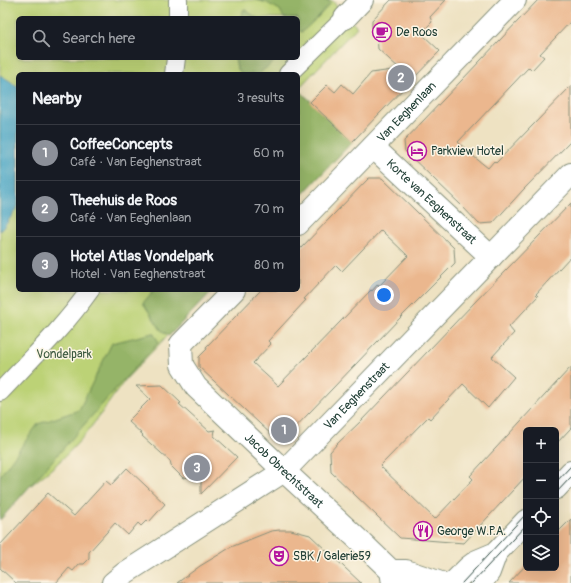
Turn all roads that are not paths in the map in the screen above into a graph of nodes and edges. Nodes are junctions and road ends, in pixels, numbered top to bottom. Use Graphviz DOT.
graph roads {
  1 [pos="178,0"];
  2 [pos="362,0"];
  3 [pos="515,0"];
  4 [pos="178,16"];
  5 [pos="345,18"];
  6 [pos="176,60"];
  7 [pos="174,72"];
  8 [pos="290,72"];
  9 [pos="373,147"];
  10 [pos="571,174"];
  11 [pos="300,222"];
  12 [pos="491,256"];
  13 [pos="89,292"];
  14 [pos="232,292"];
  15 [pos="0,392"];
  16 [pos="284,471"];
  17 [pos="571,472"];
  18 [pos="559,485"];
  19 [pos="523,524"];
  20 [pos="496,553"];
  21 [pos="392,577"];
  22 [pos="113,583"];
  23 [pos="441,583"];
  24 [pos="453,583"];
  25 [pos="481,583"];
  1 -- 4 [label="street"];
  2 -- 5 [label="street"];
  3 -- 9 [label="street, Van Eeghenlaan"];
  5 -- 8 [label="street"];
  6 -- 7 [label="street"];
  9 -- 11 [label="street, Van Eeghenlaan"];
  9 -- 12 [label="street, Korte van Eeghenstraat"];
  10 -- 12 [label="street, Van Eeghenstraat"];
  12 -- 16 [label="street, Van Eeghenstraat"];
  13 -- 15 [label="street"];
  14 -- 16 [label="street, Jacob Obrechtstraat"];
  16 -- 21 [label="street, Jacob Obrechtstraat"];
  16 -- 22 [label="street, Van Eeghenstraat"];
  17 -- 18 [label="street"];
  19 -- 20 [label="street"];
  20 -- 24 [label="street"];
  20 -- 25 [label="street"];
  21 -- 23 [label="street, Jacob Obrechtstraat"];
}
